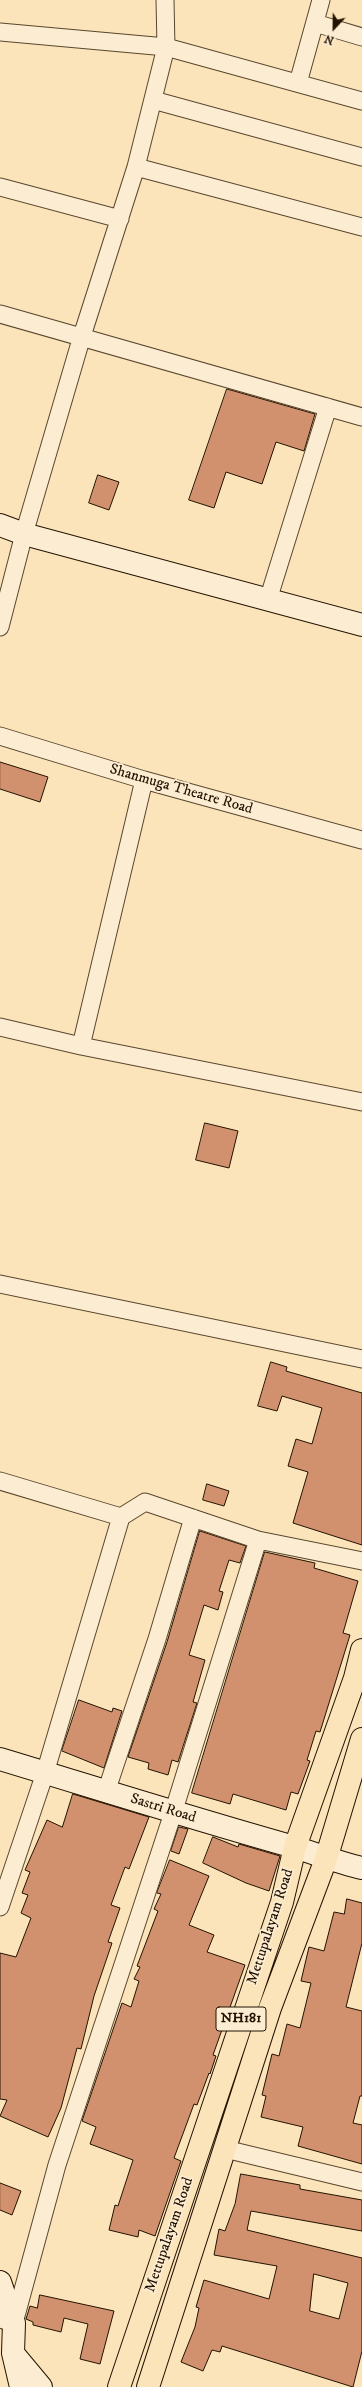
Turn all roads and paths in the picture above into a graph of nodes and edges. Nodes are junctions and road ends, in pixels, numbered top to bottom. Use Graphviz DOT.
graph roads {
  1 [pos="165,0"];
  2 [pos="321,0"];
  3 [pos="315,23"];
  4 [pos="0,32"];
  5 [pos="362,37"];
  6 [pos="166,47"];
  7 [pos="298,83"];
  8 [pos="153,100"];
  9 [pos="362,101"];
  10 [pos="362,157"];
  11 [pos="136,167"];
  12 [pos="0,187"];
  13 [pos="120,220"];
  14 [pos="362,227"];
  15 [pos="0,314"];
  16 [pos="82,336"];
  17 [pos="328,407"];
  18 [pos="362,417"];
  19 [pos="0,525"];
  20 [pos="24,534"];
  21 [pos="268,600"];
  22 [pos="362,625"];
  23 [pos="0,627"];
  24 [pos="0,736"];
  25 [pos="144,780"];
  26 [pos="362,840"];
  27 [pos="0,1027"];
  28 [pos="80,1046"];
  29 [pos="362,1102"];
  30 [pos="0,1284"];
  31 [pos="362,1359"];
  32 [pos="0,1481"];
  33 [pos="121,1517"];
  34 [pos="193,1518"];
  35 [pos="258,1540"];
  36 [pos="362,1561"];
  37 [pos="362,1650"];
  38 [pos="362,1739"];
  39 [pos="0,1759"];
  40 [pos="45,1773"];
  41 [pos="106,1792"];
  42 [pos="173,1813"];
  43 [pos="295,1847"];
  44 [pos="326,1859"];
  45 [pos="362,1868"];
  46 [pos="0,1907"];
  47 [pos="225,2149"];
  48 [pos="362,2182"];
  49 [pos="0,2282"];
  50 [pos="7,2321"];
  51 [pos="13,2353"];
  52 [pos="21,2387"];
  53 [pos="41,2387"];
  54 [pos="119,2387"];
  55 [pos="148,2387"];
  1 -- 6 [label="street"];
  2 -- 3 [label="street"];
  3 -- 5 [label="street"];
  3 -- 7 [label="street"];
  4 -- 6 [label="street"];
  6 -- 7 [label="street"];
  6 -- 8 [label="street"];
  7 -- 9 [label="street"];
  8 -- 10 [label="street"];
  8 -- 11 [label="street"];
  11 -- 13 [label="street"];
  11 -- 14 [label="street"];
  12 -- 13 [label="street"];
  13 -- 16 [label="street"];
  15 -- 16 [label="street"];
  16 -- 17 [label="street"];
  16 -- 20 [label="street"];
  17 -- 18 [label="street"];
  17 -- 21 [label="street"];
  19 -- 20 [label="main road"];
  20 -- 21 [label="main road"];
  20 -- 23 [label="street"];
  21 -- 22 [label="main road"];
  24 -- 25 [label="street, Shanmuga Theatre Road"];
  25 -- 26 [label="street, Shanmuga Theatre Road"];
  25 -- 28 [label="street"];
  27 -- 28 [label="street"];
  28 -- 29 [label="street"];
  30 -- 31 [label="street"];
  32 -- 33 [label="street"];
  33 -- 34 [label="street"];
  33 -- 40 [label="street"];
  34 -- 35 [label="street"];
  34 -- 41 [label="street"];
  35 -- 36 [label="street"];
  35 -- 42 [label="street"];
  37 -- 43 [label="highway, Mettupalayam Road / NH181"];
  38 -- 44 [label="highway, Mettupalayam Road / NH181"];
  39 -- 40 [label="main road, Sastri Road"];
  40 -- 41 [label="main road, Sastri Road"];
  40 -- 46 [label="street"];
  41 -- 42 [label="main road, Sastri Road"];
  42 -- 43 [label="main road, Sastri Road"];
  42 -- 50 [label="street"];
  43 -- 44 [label="main road, Sastri Road"];
  43 -- 54 [label="highway, Mettupalayam Road / NH181"];
  44 -- 45 [label="main road, Sastri Road"];
  44 -- 47 [label="highway, Mettupalayam Road / NH181"];
  47 -- 48 [label="street"];
  47 -- 55 [label="highway, NH181"];
  49 -- 50 [label="main road"];
  50 -- 51 [label="main road"];
  51 -- 52 [label="main road"];
  51 -- 53 [label="main road"];
}
